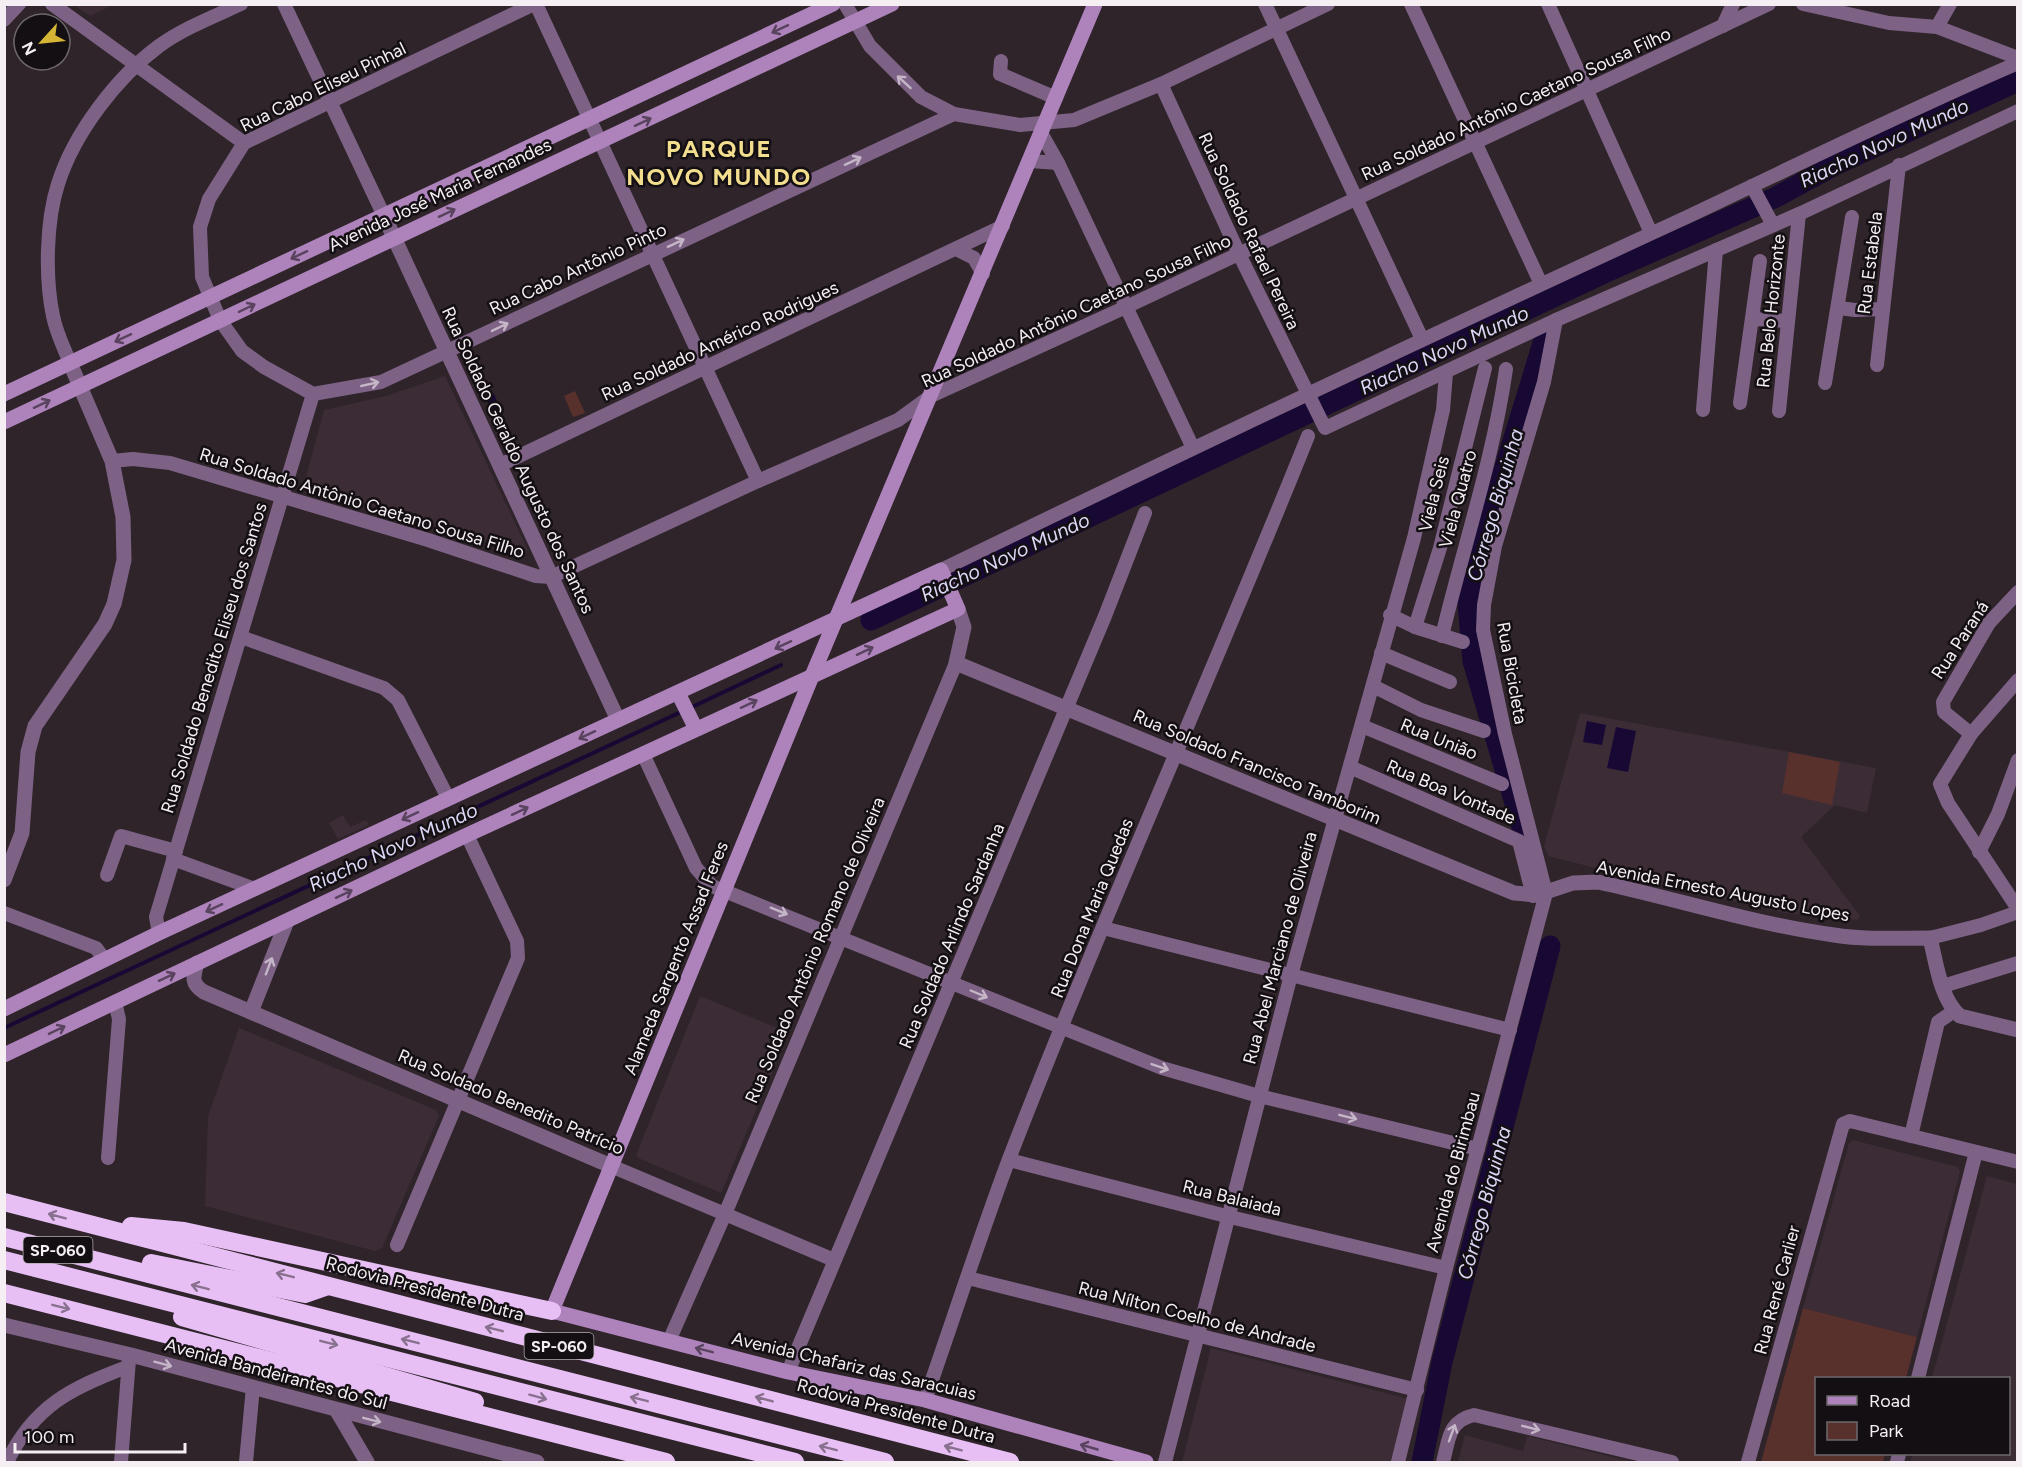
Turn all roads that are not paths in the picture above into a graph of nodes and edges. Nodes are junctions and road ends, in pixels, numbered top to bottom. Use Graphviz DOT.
graph roads {
  1 [pos="19,4"];
  2 [pos="52,4"];
  3 [pos="241,4"];
  4 [pos="284,4"];
  5 [pos="535,4"];
  6 [pos="833,4"];
  7 [pos="845,4"];
  8 [pos="892,4"];
  9 [pos="1265,4"];
  10 [pos="1328,4"];
  11 [pos="1411,4"];
  12 [pos="1548,4"];
  13 [pos="1733,4"];
  14 [pos="1769,4"];
  15 [pos="1803,4"];
  16 [pos="1950,4"];
  17 [pos="1092,8"];
  18 [pos="4,20"];
  19 [pos="854,22"];
  20 [pos="1723,26"];
  21 [pos="1937,27"];
  22 [pos="1276,28"];
  23 [pos="2018,58"];
  24 [pos="1001,61"];
  25 [pos="2018,63"];
  26 [pos="137,64"];
  27 [pos="1161,84"];
  28 [pos="1586,90"];
  29 [pos="1056,98"];
  30 [pos="330,101"];
  31 [pos="2018,111"];
  32 [pos="954,114"];
  33 [pos="590,119"];
  34 [pos="1044,127"];
  35 [pos="600,142"];
  36 [pos="244,143"];
  37 [pos="1475,143"];
  38 [pos="1030,161"];
  39 [pos="1058,163"];
  40 [pos="1899,165"];
  41 [pos="1754,190"];
  42 [pos="1356,199"];
  43 [pos="1799,214"];
  44 [pos="384,216"];
  45 [pos="1852,217"];
  46 [pos="1771,221"];
  47 [pos="1003,226"];
  48 [pos="1651,233"];
  49 [pos="394,238"];
  50 [pos="956,249"];
  51 [pos="1716,250"];
  52 [pos="652,254"];
  53 [pos="1239,254"];
  54 [pos="1760,261"];
  55 [pos="983,274"];
  56 [pos="1541,284"];
  57 [pos="209,297"];
  58 [pos="1126,307"];
  59 [pos="1839,308"];
  60 [pos="1883,309"];
  61 [pos="1753,319"];
  62 [pos="220,320"];
  63 [pos="1556,320"];
  64 [pos="1788,321"];
  65 [pos="1422,339"];
  66 [pos="447,352"];
  67 [pos="70,363"];
  68 [pos="1876,364"];
  69 [pos="706,368"];
  70 [pos="1485,368"];
  71 [pos="1506,369"];
  72 [pos="1446,373"];
  73 [pos="1825,383"];
  74 [pos="80,386"];
  75 [pos="4,394"];
  76 [pos="313,394"];
  77 [pos="931,396"];
  78 [pos="1310,398"];
  79 [pos="1740,403"];
  80 [pos="1704,410"];
  81 [pos="1779,411"];
  82 [pos="4,422"];
  83 [pos="1308,436"];
  84 [pos="1192,448"];
  85 [pos="112,461"];
  86 [pos="500,465"];
  87 [pos="758,480"];
  88 [pos="281,496"];
  89 [pos="1145,513"];
  90 [pos="942,573"];
  91 [pos="551,577"];
  92 [pos="2018,592"];
  93 [pos="956,604"];
  94 [pos="1390,615"];
  95 [pos="834,624"];
  96 [pos="1415,627"];
  97 [pos="1442,636"];
  98 [pos="241,637"];
  99 [pos="1463,642"];
  100 [pos="1381,653"];
  101 [pos="956,663"];
  102 [pos="812,676"];
  103 [pos="2018,680"];
  104 [pos="1450,682"];
  105 [pos="1373,686"];
  106 [pos="680,696"];
  107 [pos="1067,708"];
  108 [pos="618,720"];
  109 [pos="694,725"];
  110 [pos="1362,726"];
  111 [pos="1484,731"];
  112 [pos="1971,734"];
  113 [pos="643,754"];
  114 [pos="1175,755"];
  115 [pos="2018,760"];
  116 [pos="1350,767"];
  117 [pos="1502,784"];
  118 [pos="448,798"];
  119 [pos="1333,820"];
  120 [pos="467,835"];
  121 [pos="1979,852"];
  122 [pos="174,855"];
  123 [pos="107,875"];
  124 [pos="4,880"];
  125 [pos="255,889"];
  126 [pos="725,889"];
  127 [pos="1539,894"];
  128 [pos="2018,911"];
  129 [pos="4,913"];
  130 [pos="287,921"];
  131 [pos="1103,928"];
  132 [pos="159,933"];
  133 [pos="842,936"];
  134 [pos="1930,938"];
  135 [pos="105,960"];
  136 [pos="197,963"];
  137 [pos="2018,963"];
  138 [pos="1291,975"];
  139 [pos="952,983"];
  140 [pos="1943,986"];
  141 [pos="115,1002"];
  142 [pos="4,1010"];
  143 [pos="1954,1011"];
  144 [pos="251,1012"];
  145 [pos="1062,1029"];
  146 [pos="1510,1030"];
  147 [pos="2018,1030"];
  148 [pos="4,1055"];
  149 [pos="1259,1096"];
  150 [pos="458,1100"];
  151 [pos="1911,1136"];
  152 [pos="1478,1149"];
  153 [pos="1976,1152"];
  154 [pos="108,1158"];
  155 [pos="1009,1160"];
  156 [pos="2018,1162"];
  157 [pos="612,1166"];
  158 [pos="4,1202"];
  159 [pos="725,1214"];
  160 [pos="1230,1217"];
  161 [pos="109,1229"];
  162 [pos="4,1237"];
  163 [pos="397,1245"];
  164 [pos="4,1260"];
  165 [pos="834,1260"];
  166 [pos="111,1264"];
  167 [pos="1446,1268"];
  168 [pos="968,1278"];
  169 [pos="110,1286"];
  170 [pos="328,1286"];
  171 [pos="4,1293"];
  172 [pos="552,1311"];
  173 [pos="4,1325"];
  174 [pos="1197,1336"];
  175 [pos="669,1341"];
  176 [pos="129,1361"];
  177 [pos="788,1372"];
  178 [pos="1918,1377"];
  179 [pos="253,1387"];
  180 [pos="1417,1390"];
  181 [pos="925,1400"];
  182 [pos="337,1411"];
  183 [pos="572,1439"];
  184 [pos="490,1456"];
  185 [pos="7,1462"];
  186 [pos="121,1462"];
  187 [pos="246,1462"];
  188 [pos="367,1462"];
  189 [pos="537,1462"];
  190 [pos="666,1462"];
  191 [pos="795,1462"];
  192 [pos="885,1462"];
  193 [pos="1010,1462"];
  194 [pos="1146,1462"];
  195 [pos="1165,1462"];
  196 [pos="1398,1462"];
  197 [pos="1443,1462"];
  198 [pos="1672,1462"];
  199 [pos="1748,1462"];
  1 -- 18 [label="street"];
  2 -- 26 [label="street"];
  3 -- 26 [label="street"];
  4 -- 30 [label="street"];
  5 -- 30 [label="street, Rua Cabo Eliseu Pinhal"];
  5 -- 33 [label="street"];
  6 -- 33 [label="main road, Avenida José Maria Fernandes, one-way"];
  7 -- 19 [label="street"];
  8 -- 19 [label="main road, Avenida José Maria Fernandes"];
  9 -- 22 [label="street"];
  10 -- 22 [label="street"];
  11 -- 37 [label="street"];
  12 -- 28 [label="street"];
  13 -- 20 [label="street"];
  14 -- 20 [label="street, Rua Soldado Antônio Caetano Sousa Filho"];
  15 -- 21 [label="street"];
  16 -- 21 [label="street"];
  17 -- 29 [label="main road, Alameda Sargento Assad Feres"];
  32 -- 19 [label="street, one-way"];
  35 -- 19 [label="main road, Avenida José Maria Fernandes, one-way"];
  20 -- 28 [label="street, Rua Soldado Antônio Caetano Sousa Filho"];
  21 -- 23 [label="street"];
  22 -- 27 [label="street"];
  22 -- 42 [label="street"];
  24 -- 29 [label="street"];
  25 -- 41 [label="street"];
  26 -- 36 [label="street"];
  26 -- 67 [label="street"];
  27 -- 34 [label="street"];
  27 -- 53 [label="street, Rua Soldado Rafael Pereira"];
  28 -- 37 [label="street, Rua Soldado Antônio Caetano Sousa Filho"];
  28 -- 48 [label="street"];
  29 -- 34 [label="main road, Alameda Sargento Assad Feres"];
  30 -- 36 [label="street, Rua Cabo Eliseu Pinhal"];
  30 -- 44 [label="street"];
  31 -- 40 [label="street"];
  32 -- 34 [label="street"];
  52 -- 32 [label="street, Rua Cabo Antônio Pinto, one-way"];
  33 -- 35 [label="street"];
  33 -- 44 [label="main road, Avenida José Maria Fernandes"];
  34 -- 38 [label="main road, Alameda Sargento Assad Feres"];
  34 -- 39 [label="street"];
  49 -- 35 [label="main road, Avenida José Maria Fernandes, one-way"];
  35 -- 52 [label="street"];
  36 -- 57 [label="street, Rua Cabo Eliseu Pinhal"];
  37 -- 42 [label="street, Rua Soldado Antônio Caetano Sousa Filho"];
  37 -- 56 [label="street"];
  38 -- 39 [label="street"];
  38 -- 47 [label="main road, Alameda Sargento Assad Feres"];
  39 -- 58 [label="street"];
  40 -- 43 [label="street"];
  40 -- 60 [label="street, Rua Estabela"];
  41 -- 46 [label="street"];
  41 -- 48 [label="street"];
  42 -- 53 [label="street, Rua Soldado Antônio Caetano Sousa Filho"];
  42 -- 65 [label="street"];
  43 -- 46 [label="street"];
  43 -- 64 [label="street, Rua Belo Horizonte"];
  44 -- 49 [label="street, Rua Soldado Geraldo Augusto dos Santos"];
  44 -- 57 [label="main road, Avenida José Maria Fernandes, one-way"];
  45 -- 59 [label="street"];
  46 -- 51 [label="street"];
  47 -- 50 [label="street, Rua Soldado Américo Rodrigues"];
  47 -- 55 [label="main road, Alameda Sargento Assad Feres"];
  48 -- 56 [label="street"];
  62 -- 49 [label="main road, Avenida José Maria Fernandes, one-way"];
  49 -- 66 [label="street, Rua Soldado Geraldo Augusto dos Santos"];
  50 -- 55 [label="street"];
  50 -- 69 [label="street, Rua Soldado Américo Rodrigues"];
  51 -- 63 [label="street"];
  51 -- 80 [label="street"];
  66 -- 52 [label="street, Rua Cabo Antônio Pinto, one-way"];
  52 -- 69 [label="street"];
  53 -- 58 [label="street, Rua Soldado Antônio Caetano Sousa Filho"];
  53 -- 78 [label="street, Rua Soldado Rafael Pereira"];
  54 -- 61 [label="street"];
  55 -- 77 [label="main road, Alameda Sargento Assad Feres"];
  56 -- 65 [label="street"];
  57 -- 62 [label="street"];
  57 -- 67 [label="main road, Avenida José Maria Fernandes, one-way"];
  58 -- 77 [label="street, Rua Soldado Antônio Caetano Sousa Filho"];
  58 -- 84 [label="street"];
  59 -- 60 [label="street"];
  59 -- 73 [label="street"];
  60 -- 68 [label="street, Rua Estabela"];
  61 -- 64 [label="street"];
  61 -- 79 [label="street"];
  62 -- 74 [label="main road, Avenida José Maria Fernandes"];
  62 -- 76 [label="street"];
  63 -- 72 [label="street"];
  63 -- 127 [label="street, Rua Bicicleta"];
  64 -- 81 [label="street, Rua Belo Horizonte"];
  65 -- 78 [label="street"];
  76 -- 66 [label="street, Rua Cabo Antônio Pinto, one-way"];
  66 -- 86 [label="street, Rua Soldado Geraldo Augusto dos Santos"];
  67 -- 74 [label="street"];
  67 -- 75 [label="main road, Avenida José Maria Fernandes"];
  69 -- 86 [label="street, Rua Soldado Américo Rodrigues"];
  69 -- 87 [label="street"];
  70 -- 96 [label="street, Viela Seis"];
  71 -- 97 [label="street, Viela Quatro"];
  72 -- 78 [label="street, Rua Soldado Rafael Pereira"];
  72 -- 94 [label="street, Rua Abel Marciano de Oliveira"];
  82 -- 74 [label="main road, Avenida José Maria Fernandes, one-way"];
  74 -- 85 [label="street"];
  76 -- 88 [label="street, Rua Soldado Benedito Eliseu dos Santos"];
  77 -- 87 [label="street, Rua Soldado Antônio Caetano Sousa Filho"];
  77 -- 95 [label="main road, Alameda Sargento Assad Feres"];
  78 -- 84 [label="street"];
  83 -- 114 [label="street, Rua Dona Maria Quedas"];
  84 -- 90 [label="street"];
  85 -- 88 [label="street, Rua Soldado Antônio Caetano Sousa Filho"];
  85 -- 124 [label="street"];
  86 -- 91 [label="street, Rua Soldado Geraldo Augusto dos Santos"];
  87 -- 91 [label="street, Rua Soldado Antônio Caetano Sousa Filho"];
  88 -- 91 [label="street, Rua Soldado Antônio Caetano Sousa Filho"];
  88 -- 98 [label="street, Rua Soldado Benedito Eliseu dos Santos"];
  89 -- 107 [label="street, Rua Soldado Arlindo Sardanha"];
  90 -- 93 [label="main road, Rua Soldado Antônio Romano de Oliveira"];
  90 -- 95 [label="main road"];
  91 -- 108 [label="street, Rua Soldado Geraldo Augusto dos Santos"];
  92 -- 112 [label="street, Rua Paraná"];
  93 -- 101 [label="street, Rua Soldado Antônio Romano de Oliveira"];
  102 -- 93 [label="main road, one-way"];
  94 -- 96 [label="street"];
  94 -- 100 [label="street, Rua Abel Marciano de Oliveira"];
  95 -- 102 [label="main road, Alameda Sargento Assad Feres"];
  95 -- 106 [label="main road, one-way"];
  96 -- 97 [label="street"];
  97 -- 99 [label="street"];
  98 -- 118 [label="street"];
  98 -- 122 [label="street, Rua Soldado Benedito Eliseu dos Santos"];
  100 -- 104 [label="street"];
  100 -- 105 [label="street, Rua Abel Marciano de Oliveira"];
  101 -- 107 [label="street, Rua Soldado Francisco Tamborim"];
  101 -- 133 [label="street, Rua Soldado Antônio Romano de Oliveira"];
  109 -- 102 [label="main road, one-way"];
  102 -- 126 [label="main road, Alameda Sargento Assad Feres"];
  103 -- 112 [label="street"];
  105 -- 110 [label="street, Rua Abel Marciano de Oliveira"];
  105 -- 111 [label="street"];
  106 -- 108 [label="main road"];
  106 -- 109 [label="main road"];
  107 -- 114 [label="street, Rua Soldado Francisco Tamborim"];
  107 -- 139 [label="street, Rua Soldado Arlindo Sardanha"];
  108 -- 118 [label="main road, one-way"];
  109 -- 113 [label="main road"];
  110 -- 116 [label="street, Rua Abel Marciano de Oliveira"];
  110 -- 117 [label="street, Rua União"];
  112 -- 121 [label="street"];
  120 -- 113 [label="main road, one-way"];
  113 -- 126 [label="street"];
  114 -- 119 [label="street, Rua Soldado Francisco Tamborim"];
  114 -- 131 [label="street, Rua Dona Maria Quedas"];
  115 -- 121 [label="street"];
  116 -- 119 [label="street, Rua Abel Marciano de Oliveira"];
  116 -- 127 [label="street, Rua Boa Vontade"];
  118 -- 125 [label="main road, one-way"];
  119 -- 127 [label="street, Rua Soldado Francisco Tamborim"];
  119 -- 138 [label="street, Rua Abel Marciano de Oliveira"];
  130 -- 120 [label="main road, one-way"];
  120 -- 150 [label="street"];
  121 -- 128 [label="street"];
  122 -- 123 [label="street"];
  122 -- 125 [label="street"];
  122 -- 132 [label="street, Rua Soldado Benedito Eliseu dos Santos"];
  125 -- 132 [label="main road, one-way"];
  126 -- 133 [label="street, one-way"];
  126 -- 157 [label="main road, Alameda Sargento Assad Feres"];
  127 -- 134 [label="street, Avenida Ernesto Augusto Lopes"];
  127 -- 146 [label="street, Avenida do Birimbau"];
  128 -- 134 [label="street"];
  129 -- 135 [label="street"];
  130 -- 136 [label="main road"];
  144 -- 130 [label="street, one-way"];
  131 -- 138 [label="street"];
  131 -- 145 [label="street, Rua Dona Maria Quedas"];
  132 -- 135 [label="main road"];
  133 -- 139 [label="street"];
  133 -- 159 [label="street, Rua Soldado Antônio Romano de Oliveira"];
  134 -- 140 [label="street"];
  135 -- 142 [label="main road"];
  141 -- 136 [label="main road, one-way"];
  136 -- 144 [label="street, Rua Soldado Benedito Patrício"];
  137 -- 140 [label="street"];
  138 -- 146 [label="street"];
  138 -- 149 [label="street, Rua Abel Marciano de Oliveira"];
  139 -- 145 [label="street, one-way"];
  139 -- 165 [label="street, Rua Soldado Arlindo Sardanha"];
  140 -- 143 [label="street"];
  148 -- 141 [label="main road, one-way"];
  141 -- 154 [label="street"];
  143 -- 147 [label="street"];
  143 -- 151 [label="street"];
  144 -- 150 [label="street, Rua Soldado Benedito Patrício"];
  145 -- 149 [label="street, one-way"];
  145 -- 155 [label="street, Rua Dona Maria Quedas"];
  146 -- 152 [label="street, Avenida do Birimbau"];
  149 -- 152 [label="street, one-way"];
  149 -- 160 [label="street, Rua Abel Marciano de Oliveira"];
  150 -- 157 [label="street, Rua Soldado Benedito Patrício"];
  150 -- 163 [label="street"];
  151 -- 153 [label="street"];
  151 -- 199 [label="street, Rua René Carlier"];
  152 -- 167 [label="street, Avenida do Birimbau"];
  153 -- 156 [label="street"];
  153 -- 178 [label="street"];
  155 -- 160 [label="street, Rua Balaiada"];
  155 -- 168 [label="street, Rua Dona Maria Quedas"];
  157 -- 159 [label="street, Rua Soldado Benedito Patrício"];
  157 -- 172 [label="main road, Alameda Sargento Assad Feres"];
  161 -- 158 [label="highway, Rodovia Presidente Dutra / SP-060, one-way"];
  159 -- 165 [label="street, Rua Soldado Benedito Patrício"];
  159 -- 175 [label="street, Rua Soldado Antônio Romano de Oliveira"];
  160 -- 167 [label="street, Rua Balaiada"];
  160 -- 174 [label="street, Rua Abel Marciano de Oliveira"];
  170 -- 161 [label="highway, Rodovia Presidente Dutra / SP-060, one-way"];
  161 -- 172 [label="highway"];
  162 -- 166 [label="highway, SP-060"];
  164 -- 169 [label="highway, SP-060"];
  165 -- 177 [label="street, Rua Soldado Arlindo Sardanha"];
  166 -- 170 [label="highway"];
  192 -- 166 [label="highway, SP-060, one-way"];
  167 -- 180 [label="street, Avenida do Birimbau"];
  168 -- 174 [label="street, Rua Nílton Coelho de Andrade"];
  168 -- 181 [label="street, Rua Dona Maria Quedas"];
  169 -- 183 [label="highway"];
  169 -- 191 [label="highway, SP-060, one-way"];
  193 -- 170 [label="highway, Rodovia Presidente Dutra / SP-060, one-way"];
  171 -- 183 [label="highway, one-way"];
  172 -- 175 [label="main road, Avenida Chafariz das Saracuias"];
  173 -- 176 [label="street, Avenida Bandeirantes do Sul"];
  174 -- 180 [label="street, Rua Nílton Coelho de Andrade"];
  174 -- 195 [label="street, Rua Abel Marciano de Oliveira"];
  177 -- 175 [label="main road, Avenida Chafariz das Saracuias, one-way"];
  176 -- 179 [label="street, Avenida Bandeirantes do Sul, one-way"];
  176 -- 185 [label="street"];
  176 -- 186 [label="street"];
  177 -- 181 [label="main road, Avenida Chafariz das Saracuias"];
  179 -- 182 [label="street, Avenida Bandeirantes do Sul"];
  179 -- 187 [label="street"];
  180 -- 196 [label="street, Avenida do Birimbau"];
  194 -- 181 [label="main road, Avenida Chafariz das Saracuias, one-way"];
  182 -- 184 [label="street, Avenida Bandeirantes do Sul, one-way"];
  182 -- 188 [label="street"];
  183 -- 190 [label="highway"];
  184 -- 189 [label="street, Avenida Bandeirantes do Sul"];
  197 -- 198 [label="street, one-way"];
}
